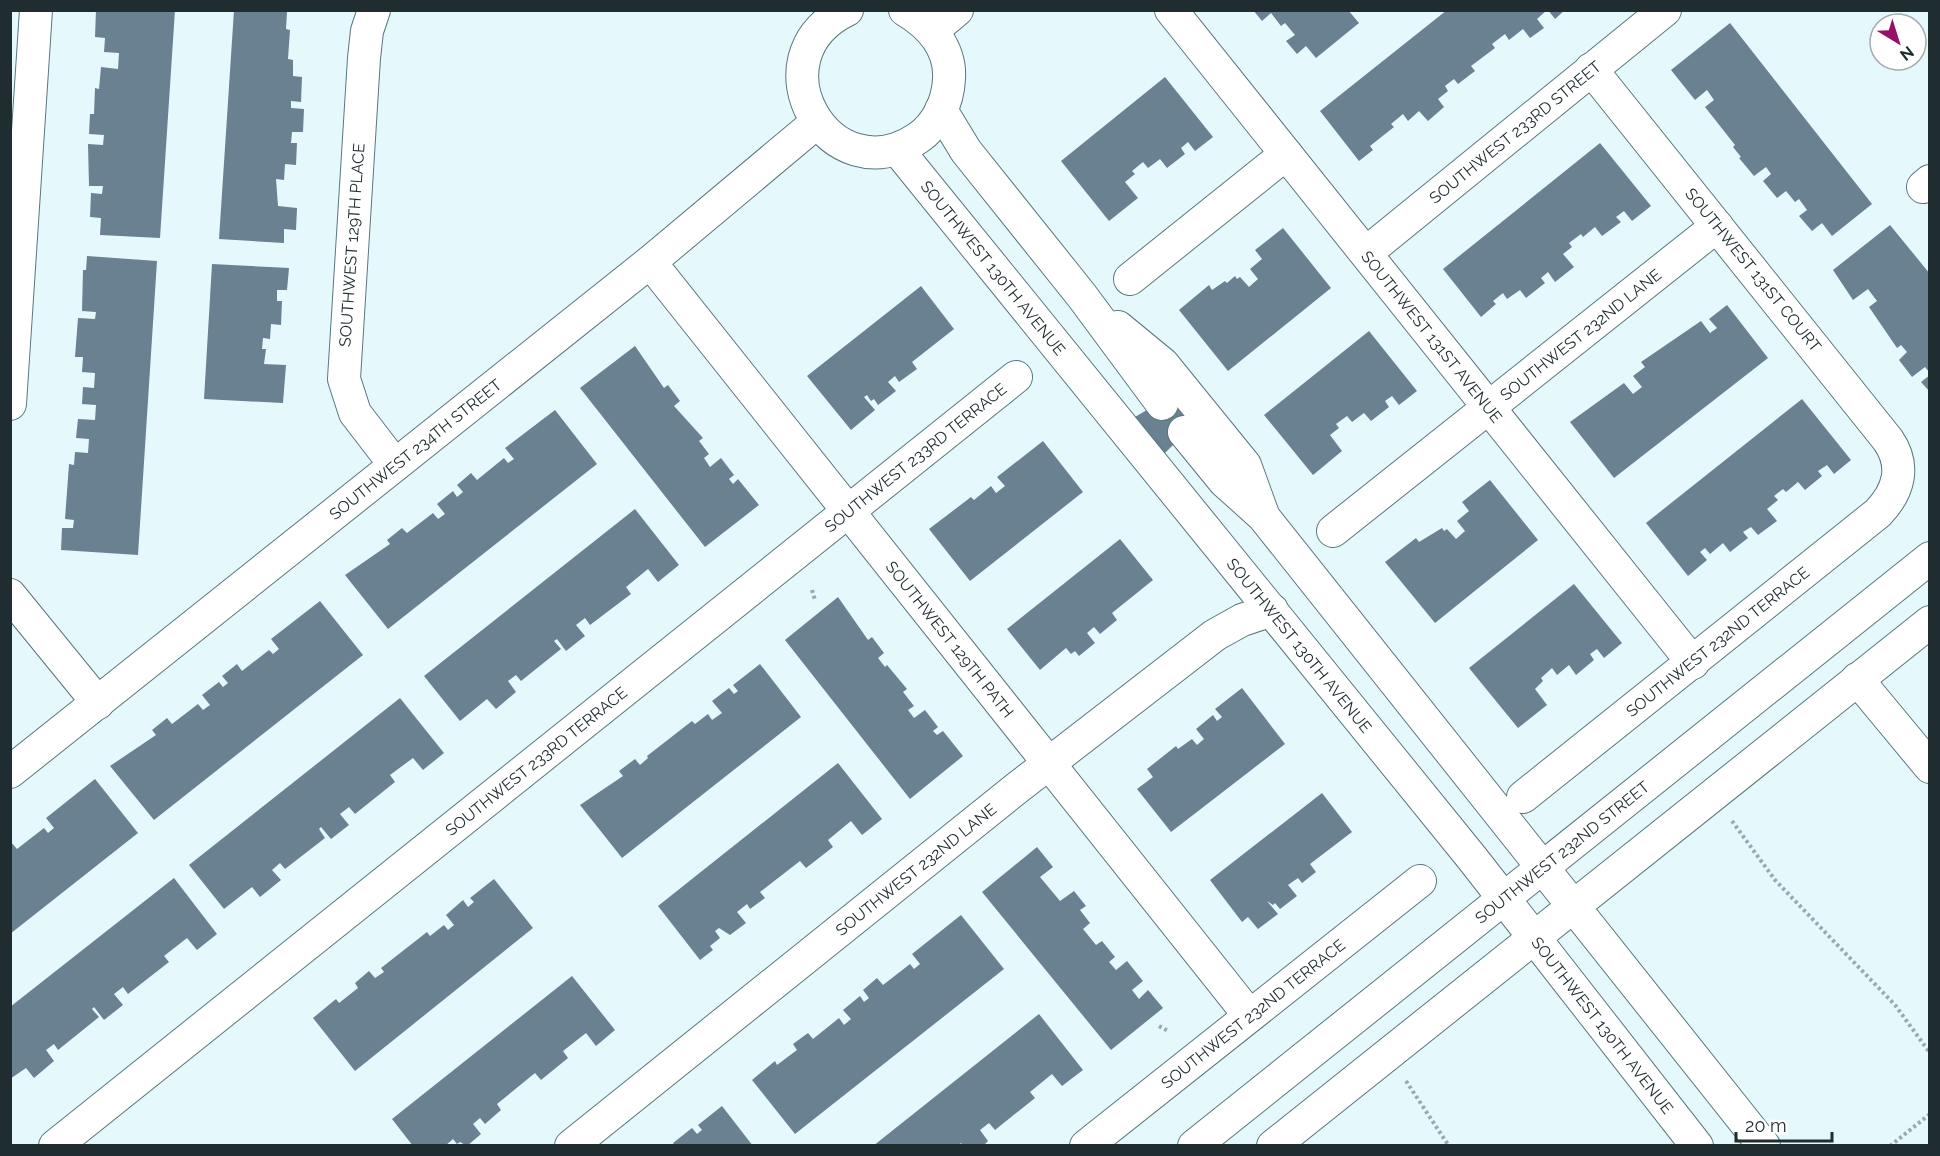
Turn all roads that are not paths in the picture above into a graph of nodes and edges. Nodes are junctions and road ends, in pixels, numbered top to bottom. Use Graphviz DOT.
graph roads {
  1 [pos="36,10"];
  2 [pos="374,10"];
  3 [pos="847,10"];
  4 [pos="905,10"];
  5 [pos="957,10"];
  6 [pos="1171,10"];
  7 [pos="1665,10"];
  8 [pos="933,31"];
  9 [pos="1591,69"];
  10 [pos="941,110"];
  11 [pos="816,123"];
  12 [pos="897,149"];
  13 [pos="1286,154"];
  14 [pos="1717,226"];
  15 [pos="1365,253"];
  16 [pos="650,262"];
  17 [pos="1130,279"];
  18 [pos="1082,296"];
  19 [pos="1016,377"];
  20 [pos="10,404"];
  21 [pos="1489,408"];
  22 [pos="1109,410"];
  23 [pos="1184,432"];
  24 [pos="395,465"];
  25 [pos="1899,478"];
  26 [pos="850,511"];
  27 [pos="1263,516"];
  28 [pos="1333,531"];
  29 [pos="1929,558"];
  30 [pos="10,595"];
  31 [pos="1272,610"];
  32 [pos="1929,622"];
  33 [pos="1693,663"];
  34 [pos="1857,679"];
  35 [pos="98,703"];
  36 [pos="1049,763"];
  37 [pos="1929,767"];
  38 [pos="10,772"];
  39 [pos="1523,797"];
  40 [pos="1542,868"];
  41 [pos="1420,881"];
  42 [pos="1503,899"];
  43 [pos="1572,906"];
  44 [pos="1533,938"];
  45 [pos="1249,1015"];
  46 [pos="55,1146"];
  47 [pos="571,1146"];
  48 [pos="1086,1146"];
  49 [pos="1194,1146"];
  50 [pos="1273,1146"];
  51 [pos="1697,1146"];
  52 [pos="1764,1146"];
  1 -- 20 [label="street"];
  2 -- 24 [label="street, SOUTHWEST 129TH PLACE"];
  3 -- 11 [label="street"];
  4 -- 8 [label="street"];
  5 -- 8 [label="street"];
  6 -- 13 [label="street, SOUTHWEST 131ST AVENUE"];
  7 -- 9 [label="street, SOUTHWEST 233RD STREET"];
  8 -- 10 [label="street"];
  9 -- 14 [label="street, SOUTHWEST 131ST COURT"];
  9 -- 15 [label="street, SOUTHWEST 233RD STREET"];
  10 -- 12 [label="street"];
  10 -- 18 [label="street"];
  11 -- 12 [label="street"];
  11 -- 16 [label="street, SOUTHWEST 234TH STREET"];
  12 -- 22 [label="street, SOUTHWEST 130TH AVENUE"];
  13 -- 15 [label="street, SOUTHWEST 131ST AVENUE"];
  13 -- 17 [label="street"];
  14 -- 21 [label="street, SOUTHWEST 232ND LANE"];
  14 -- 25 [label="street, SOUTHWEST 131ST COURT"];
  15 -- 21 [label="street, SOUTHWEST 131ST AVENUE"];
  16 -- 24 [label="street, SOUTHWEST 234TH STREET"];
  16 -- 26 [label="street, SOUTHWEST 129TH PATH"];
  18 -- 22 [label="street"];
  18 -- 27 [label="street"];
  19 -- 26 [label="street, SOUTHWEST 233RD TERRACE"];
  21 -- 28 [label="street, SOUTHWEST 232ND LANE"];
  21 -- 33 [label="street, SOUTHWEST 131ST AVENUE"];
  22 -- 31 [label="street, SOUTHWEST 130TH AVENUE"];
  23 -- 27 [label="street"];
  24 -- 35 [label="street, SOUTHWEST 234TH STREET"];
  25 -- 33 [label="street, SOUTHWEST 232ND TERRACE"];
  26 -- 36 [label="street, SOUTHWEST 129TH PATH"];
  26 -- 46 [label="street, SOUTHWEST 233RD TERRACE"];
  27 -- 40 [label="street"];
  29 -- 40 [label="street, SOUTHWEST 232ND STREET"];
  30 -- 35 [label="street"];
  31 -- 36 [label="street, SOUTHWEST 232ND LANE"];
  31 -- 42 [label="street, SOUTHWEST 130TH AVENUE"];
  32 -- 34 [label="street"];
  33 -- 39 [label="street, SOUTHWEST 232ND TERRACE"];
  34 -- 37 [label="street"];
  34 -- 43 [label="street"];
  35 -- 38 [label="street, SOUTHWEST 234TH STREET"];
  36 -- 45 [label="street, SOUTHWEST 129TH PATH"];
  36 -- 47 [label="street, SOUTHWEST 232ND LANE"];
  40 -- 42 [label="street, SOUTHWEST 232ND STREET"];
  40 -- 43 [label="street"];
  41 -- 45 [label="street, SOUTHWEST 232ND TERRACE"];
  42 -- 44 [label="street, SOUTHWEST 130TH AVENUE"];
  42 -- 49 [label="street, SOUTHWEST 232ND STREET"];
  43 -- 44 [label="street"];
  43 -- 52 [label="street"];
  44 -- 50 [label="street"];
  44 -- 51 [label="street, SOUTHWEST 130TH AVENUE"];
  45 -- 48 [label="street, SOUTHWEST 232ND TERRACE"];
}
